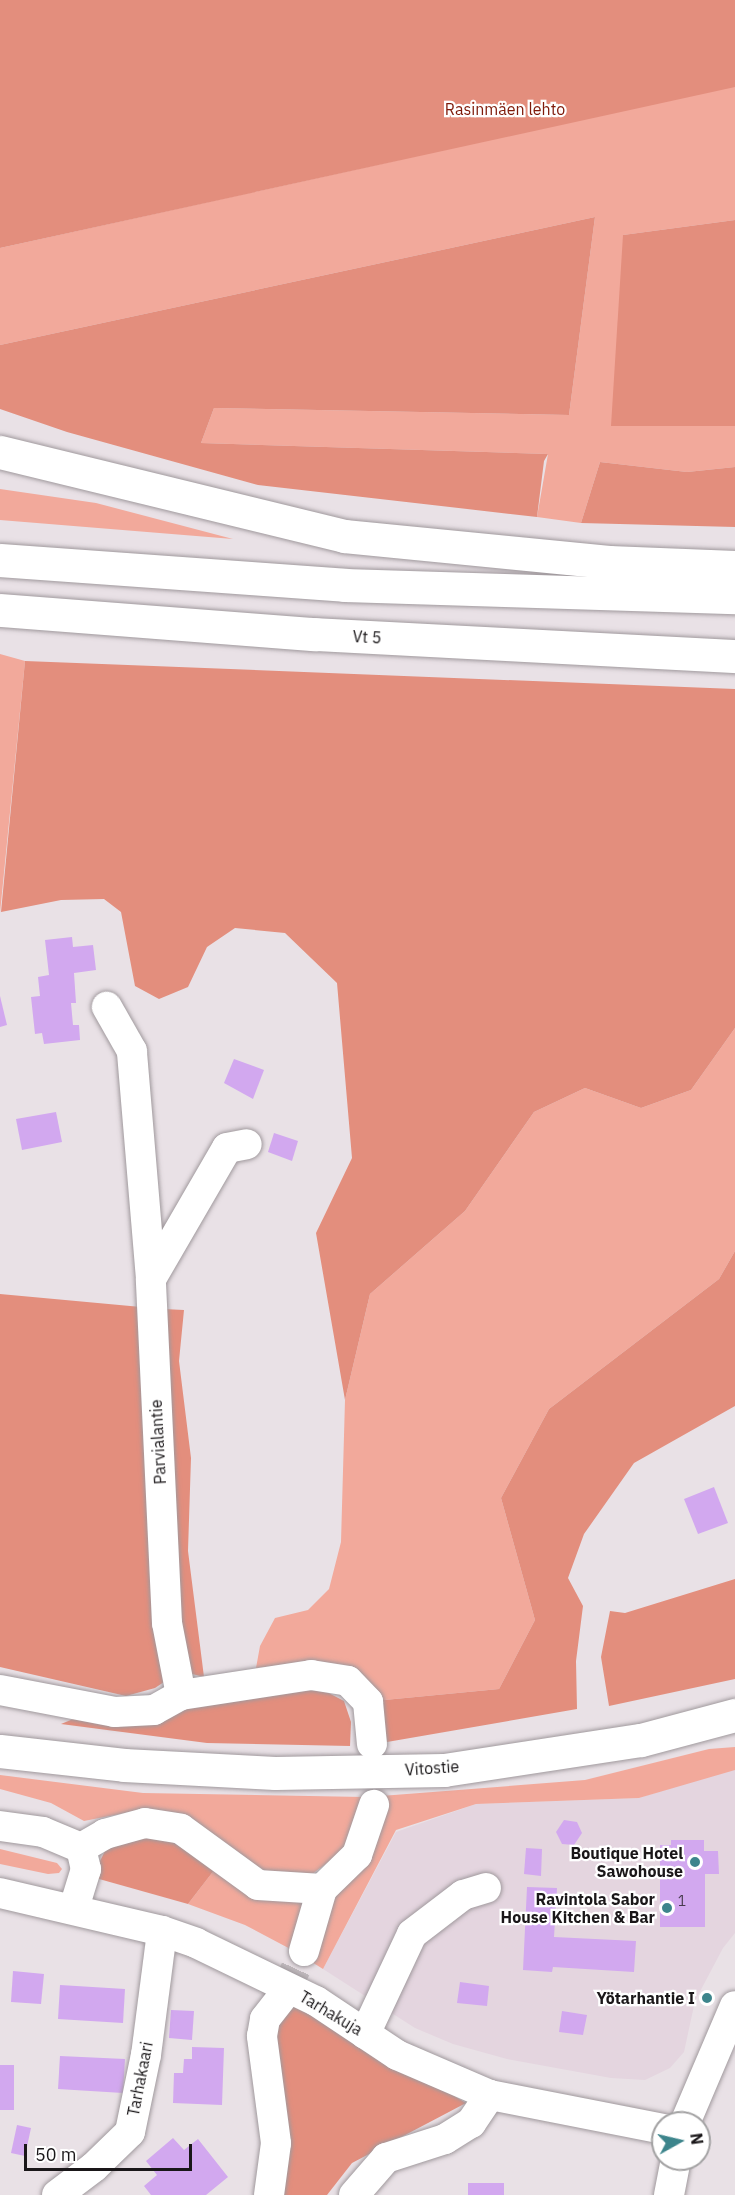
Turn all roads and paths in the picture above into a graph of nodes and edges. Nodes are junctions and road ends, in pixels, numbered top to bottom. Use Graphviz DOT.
graph roads {
  1 [pos="0,452"];
  2 [pos="0,560"];
  3 [pos="735,567"];
  4 [pos="735,597"];
  5 [pos="0,610"];
  6 [pos="735,656"];
  7 [pos="107,1007"];
  8 [pos="248,1144"];
  9 [pos="151,1279"];
  10 [pos="0,1690"];
  11 [pos="181,1695"];
  12 [pos="735,1714"];
  13 [pos="0,1731"];
  14 [pos="372,1744"];
  15 [pos="0,1751"];
  16 [pos="124,1765"];
  17 [pos="374,1805"];
  18 [pos="0,1826"];
  19 [pos="81,1848"];
  20 [pos="322,1888"];
  21 [pos="486,1888"];
  22 [pos="0,1893"];
  23 [pos="74,1908"];
  24 [pos="162,1931"];
  25 [pos="304,1951"];
  26 [pos="283,1996"];
  27 [pos="735,2006"];
  28 [pos="365,2034"];
  29 [pos="490,2095"];
  30 [pos="691,2111"];
  31 [pos="651,2127"];
  32 [pos="674,2171"];
  33 [pos="57,2195"];
  34 [pos="269,2195"];
  35 [pos="354,2195"];
  36 [pos="669,2195"];
  1 -- 3 [label="main road"];
  2 -- 4 [label="main road"];
  5 -- 6 [label="main road, Vt 5"];
  7 -- 9 [label="street, Parvialantie"];
  8 -- 9 [label="street"];
  9 -- 11 [label="street, Parvialantie"];
  10 -- 11 [label="street"];
  11 -- 14 [label="street"];
  12 -- 16 [label="main road, Vitostie"];
  13 -- 16 [label="main road, Vitostie"];
  15 -- 16 [label="main road, Vitostie"];
  17 -- 20 [label="street"];
  18 -- 19 [label="street"];
  19 -- 20 [label="street"];
  19 -- 23 [label="street"];
  20 -- 25 [label="street"];
  21 -- 28 [label="street"];
  22 -- 23 [label="street, Tarhakuja"];
  23 -- 24 [label="street, Tarhakuja"];
  24 -- 28 [label="street, Tarhakuja"];
  24 -- 33 [label="street, Tarhakaari"];
  26 -- 34 [label="street"];
  27 -- 30 [label="street"];
  28 -- 29 [label="street, Tarhakuja"];
  29 -- 31 [label="street, Tarhakuja"];
  29 -- 35 [label="street"];
  32 -- 36 [label="street"];
}
